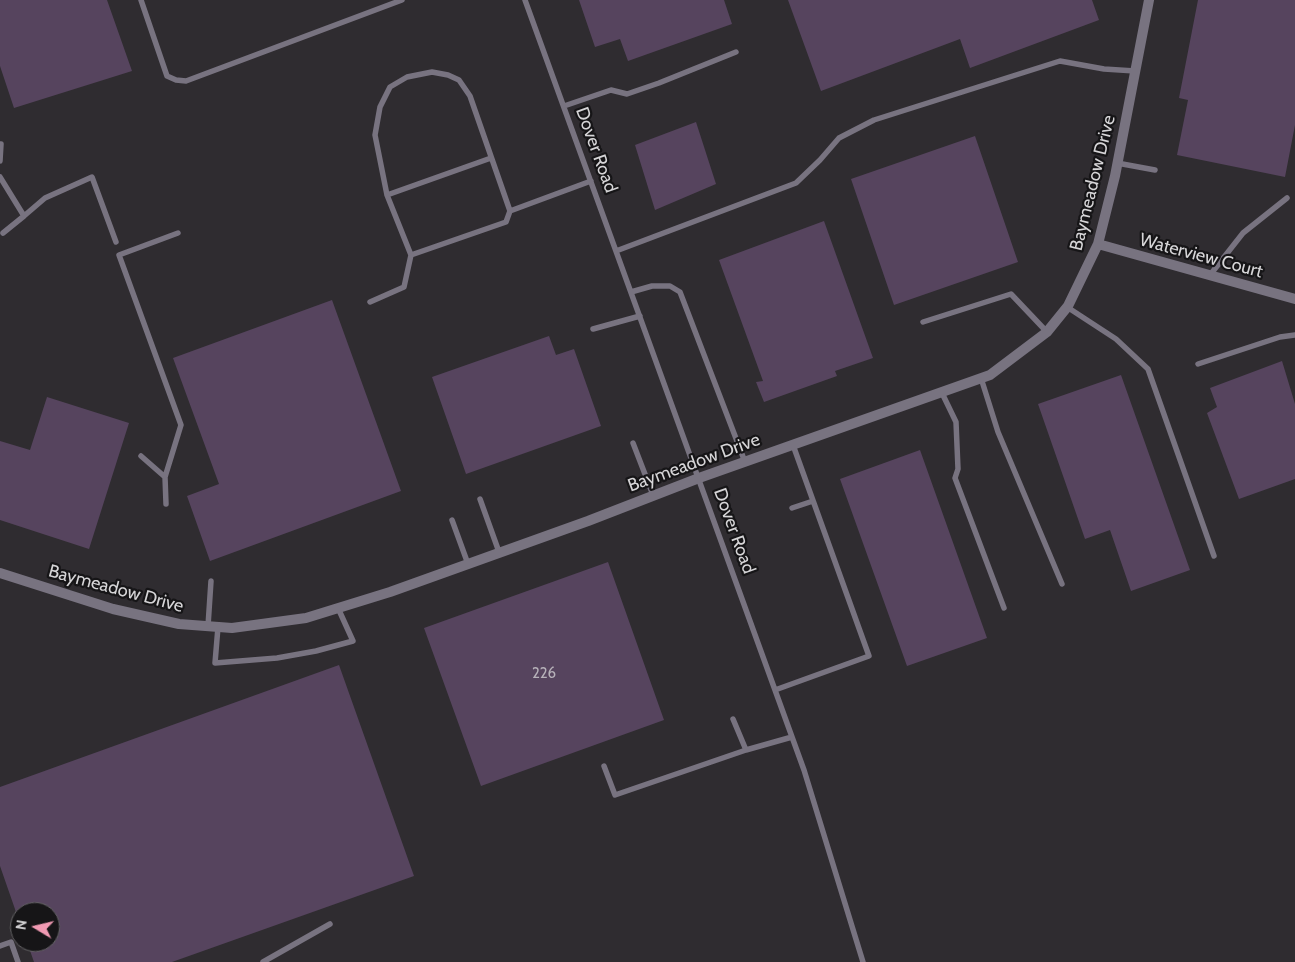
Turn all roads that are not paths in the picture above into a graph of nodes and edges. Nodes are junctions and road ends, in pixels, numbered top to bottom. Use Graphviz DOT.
graph roads {
  1 [pos="140,0"];
  2 [pos="402,0"];
  3 [pos="525,0"];
  4 [pos="1149,0"];
  5 [pos="736,52"];
  6 [pos="1135,71"];
  7 [pos="564,106"];
  8 [pos="1,144"];
  9 [pos="491,158"];
  10 [pos="0,161"];
  11 [pos="1117,163"];
  12 [pos="1155,170"];
  13 [pos="0,177"];
  14 [pos="591,181"];
  15 [pos="387,195"];
  16 [pos="1287,198"];
  17 [pos="510,211"];
  18 [pos="24,216"];
  19 [pos="3,233"];
  20 [pos="178,233"];
  21 [pos="116,242"];
  22 [pos="1098,244"];
  23 [pos="616,251"];
  24 [pos="411,255"];
  25 [pos="1210,275"];
  26 [pos="631,292"];
  27 [pos="1295,299"];
  28 [pos="370,302"];
  29 [pos="1067,307"];
  30 [pos="640,316"];
  31 [pos="923,322"];
  32 [pos="593,329"];
  33 [pos="1047,332"];
  34 [pos="1295,334"];
  35 [pos="1198,364"];
  36 [pos="982,378"];
  37 [pos="942,392"];
  38 [pos="634,443"];
  39 [pos="793,445"];
  40 [pos="141,456"];
  41 [pos="745,462"];
  42 [pos="165,477"];
  43 [pos="699,478"];
  44 [pos="653,495"];
  45 [pos="480,499"];
  46 [pos="813,500"];
  47 [pos="166,504"];
  48 [pos="792,508"];
  49 [pos="452,520"];
  50 [pos="499,552"];
  51 [pos="1214,556"];
  52 [pos="468,564"];
  53 [pos="0,574"];
  54 [pos="211,581"];
  55 [pos="1062,584"];
  56 [pos="338,608"];
  57 [pos="1004,608"];
  58 [pos="213,627"];
  59 [pos="775,690"];
  60 [pos="733,719"];
  61 [pos="792,737"];
  62 [pos="746,750"];
  63 [pos="604,766"];
  64 [pos="330,924"];
  65 [pos="0,946"];
  66 [pos="18,962"];
  67 [pos="264,962"];
  68 [pos="863,962"];
  1 -- 2 [label="lane"];
  3 -- 7 [label="lane, Dover Road"];
  4 -- 6 [label="street, Baymeadow Drive"];
  5 -- 7 [label="lane"];
  6 -- 11 [label="street, Baymeadow Drive"];
  6 -- 23 [label="lane"];
  7 -- 14 [label="lane, Dover Road"];
  8 -- 10 [label="lane"];
  9 -- 15 [label="lane"];
  9 -- 15 [label="lane"];
  9 -- 17 [label="lane"];
  11 -- 12 [label="lane"];
  11 -- 22 [label="street, Baymeadow Drive"];
  13 -- 18 [label="lane"];
  14 -- 17 [label="lane"];
  14 -- 23 [label="lane, Dover Road"];
  15 -- 24 [label="lane"];
  16 -- 25 [label="lane"];
  17 -- 24 [label="lane"];
  18 -- 19 [label="lane"];
  18 -- 21 [label="lane"];
  20 -- 42 [label="lane"];
  22 -- 25 [label="street, Waterview Court"];
  22 -- 29 [label="street, Baymeadow Drive"];
  23 -- 26 [label="lane, Dover Road"];
  24 -- 28 [label="lane"];
  25 -- 27 [label="street, Waterview Court"];
  26 -- 30 [label="lane, Dover Road"];
  26 -- 41 [label="lane"];
  29 -- 33 [label="street, Baymeadow Drive"];
  29 -- 51 [label="lane"];
  30 -- 32 [label="lane"];
  30 -- 43 [label="lane, Dover Road"];
  31 -- 33 [label="lane"];
  33 -- 36 [label="street, Baymeadow Drive"];
  34 -- 35 [label="lane"];
  36 -- 37 [label="street, Baymeadow Drive"];
  36 -- 55 [label="lane"];
  37 -- 39 [label="street, Baymeadow Drive"];
  37 -- 57 [label="lane"];
  38 -- 44 [label="lane"];
  39 -- 41 [label="street, Baymeadow Drive"];
  39 -- 46 [label="lane"];
  40 -- 42 [label="lane"];
  41 -- 43 [label="street, Baymeadow Drive"];
  42 -- 47 [label="lane"];
  43 -- 44 [label="street, Baymeadow Drive"];
  43 -- 59 [label="lane, Dover Road"];
  44 -- 50 [label="street, Baymeadow Drive"];
  45 -- 50 [label="lane"];
  46 -- 48 [label="lane"];
  46 -- 59 [label="lane"];
  49 -- 52 [label="lane"];
  50 -- 52 [label="street, Baymeadow Drive"];
  52 -- 56 [label="street, Baymeadow Drive"];
  53 -- 58 [label="street, Baymeadow Drive"];
  54 -- 58 [label="lane"];
  56 -- 58 [label="street, Baymeadow Drive"];
  56 -- 58 [label="lane"];
  59 -- 61 [label="lane, Dover Road"];
  60 -- 62 [label="lane"];
  61 -- 62 [label="lane"];
  61 -- 68 [label="lane, Dover Road"];
  62 -- 63 [label="lane"];
  64 -- 67 [label="lane"];
  65 -- 66 [label="lane"];
}
